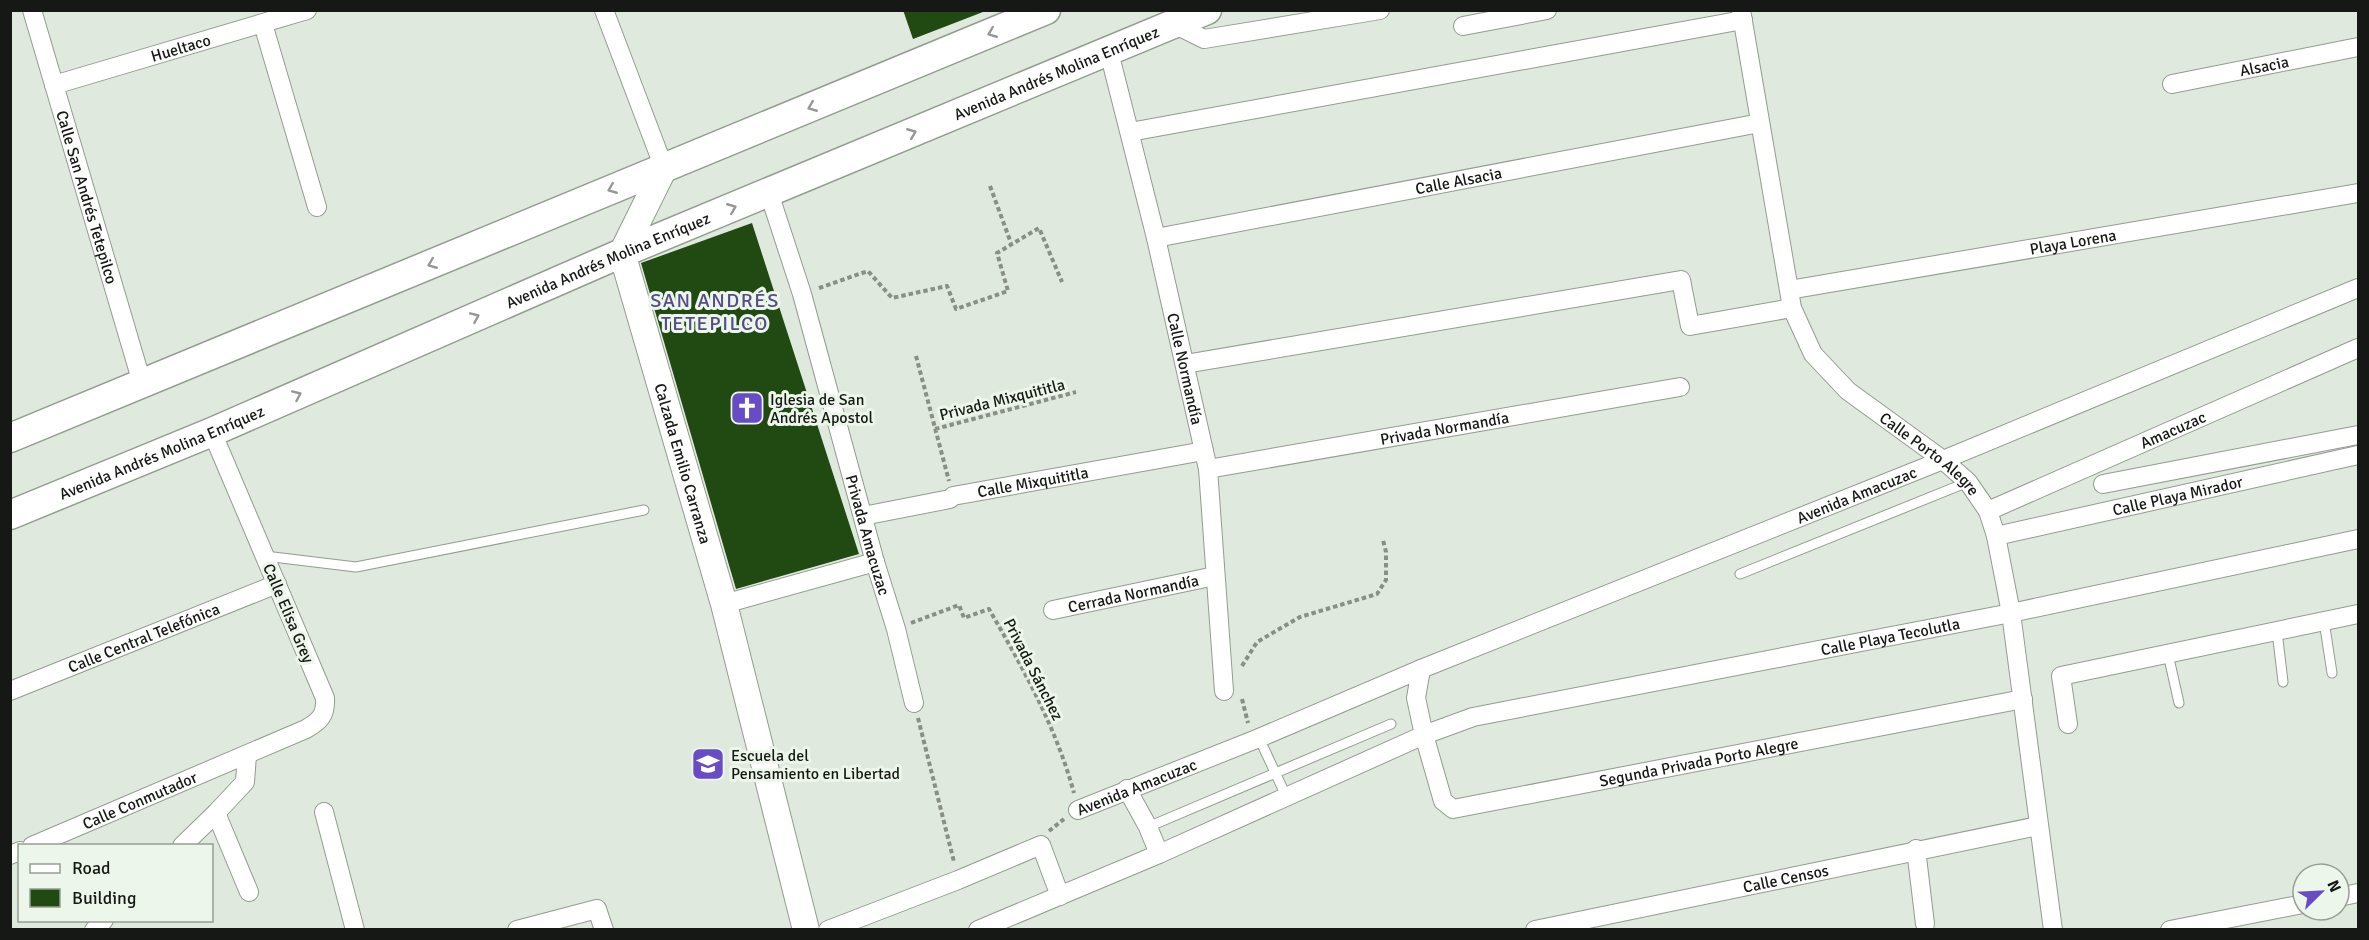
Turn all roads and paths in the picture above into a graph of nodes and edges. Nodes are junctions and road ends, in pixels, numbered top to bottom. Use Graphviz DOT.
graph roads {
  1 [pos="32,10"];
  2 [pos="307,10"];
  3 [pos="604,10"];
  4 [pos="1046,10"];
  5 [pos="1207,10"];
  6 [pos="1380,10"];
  7 [pos="1548,10"];
  8 [pos="1742,15"];
  9 [pos="262,24"];
  10 [pos="1174,24"];
  11 [pos="1463,26"];
  12 [pos="2358,48"];
  13 [pos="1109,52"];
  14 [pos="2172,84"];
  15 [pos="54,85"];
  16 [pos="1760,123"];
  17 [pos="1130,132"];
  18 [pos="664,168"];
  19 [pos="990,186"];
  20 [pos="769,193"];
  21 [pos="2358,193"];
  22 [pos="317,207"];
  23 [pos="1156,238"];
  24 [pos="1011,243"];
  25 [pos="622,253"];
  26 [pos="1062,282"];
  27 [pos="2358,288"];
  28 [pos="801,294"];
  29 [pos="1790,299"];
  30 [pos="2358,348"];
  31 [pos="916,356"];
  32 [pos="1185,364"];
  33 [pos="142,383"];
  34 [pos="1680,387"];
  35 [pos="1076,392"];
  36 [pos="935,429"];
  37 [pos="212,432"];
  38 [pos="2358,435"];
  39 [pos="10,438"];
  40 [pos="1204,451"];
  41 [pos="2358,455"];
  42 [pos="1944,460"];
  43 [pos="1208,469"];
  44 [pos="1968,482"];
  45 [pos="2103,484"];
  46 [pos="953,496"];
  47 [pos="644,510"];
  48 [pos="1988,511"];
  49 [pos="10,515"];
  50 [pos="863,516"];
  51 [pos="1996,536"];
  52 [pos="2358,539"];
  53 [pos="1383,540"];
  54 [pos="265,556"];
  55 [pos="874,562"];
  56 [pos="1740,574"];
  57 [pos="1215,576"];
  58 [pos="277,584"];
  59 [pos="724,604"];
  60 [pos="1053,610"];
  61 [pos="2011,613"];
  62 [pos="2358,614"];
  63 [pos="2324,621"];
  64 [pos="896,629"];
  65 [pos="2277,631"];
  66 [pos="2168,654"];
  67 [pos="1421,669"];
  68 [pos="1238,673"];
  69 [pos="2332,673"];
  70 [pos="2283,682"];
  71 [pos="10,691"];
  72 [pos="1232,691"];
  73 [pos="2023,699"];
  74 [pos="914,703"];
  75 [pos="2179,703"];
  76 [pos="1391,724"];
  77 [pos="2068,724"];
  78 [pos="1424,735"];
  79 [pos="1259,738"];
  80 [pos="247,755"];
  81 [pos="1275,774"];
  82 [pos="1127,789"];
  83 [pos="1287,798"];
  84 [pos="1078,810"];
  85 [pos="324,812"];
  86 [pos="216,813"];
  87 [pos="2038,826"];
  88 [pos="1148,827"];
  89 [pos="37,844"];
  90 [pos="185,844"];
  91 [pos="1041,845"];
  92 [pos="1916,849"];
  93 [pos="1159,854"];
  94 [pos="958,880"];
  95 [pos="249,892"];
  96 [pos="1060,896"];
  97 [pos="2291,906"];
  98 [pos="1925,924"];
  99 [pos="356,930"];
  100 [pos="517,930"];
  101 [pos="604,930"];
  102 [pos="806,930"];
  103 [pos="828,930"];
  104 [pos="978,930"];
  105 [pos="1534,930"];
  106 [pos="2053,930"];
  107 [pos="2170,930"];
  1 -- 15 [label="street, Calle San Andrés Tetepilco"];
  2 -- 9 [label="street, Hueltaco"];
  3 -- 18 [label="street"];
  4 -- 18 [label="main road, one-way"];
  5 -- 10 [label="main road, Avenida Andrés Molina Enríquez"];
  6 -- 10 [label="street"];
  7 -- 11 [label="street"];
  8 -- 16 [label="street, Calle Porto Alegre"];
  8 -- 17 [label="street"];
  9 -- 15 [label="street, Hueltaco"];
  9 -- 22 [label="street"];
  10 -- 13 [label="main road, Avenida Andrés Molina Enríquez"];
  12 -- 14 [label="street, Alsacia"];
  13 -- 17 [label="street, Calle Normandía"];
  20 -- 13 [label="main road, Avenida Andrés Molina Enríquez, one-way"];
  15 -- 33 [label="street, Calle San Andrés Tetepilco"];
  16 -- 23 [label="street, Calle Alsacia"];
  16 -- 29 [label="street, Calle Porto Alegre"];
  17 -- 23 [label="street, Calle Normandía"];
  18 -- 25 [label="street"];
  18 -- 33 [label="main road, one-way"];
  19 -- 24 [label="path"];
  25 -- 20 [label="main road, Avenida Andrés Molina Enríquez, one-way"];
  20 -- 28 [label="street, Privada Amacuzac"];
  21 -- 29 [label="street, Playa Lorena"];
  23 -- 32 [label="street, Calle Normandía"];
  24 -- 26 [label="path"];
  24 -- 28 [label="path"];
  37 -- 25 [label="main road, Avenida Andrés Molina Enríquez, one-way"];
  25 -- 59 [label="street, Calzada Emilio Carranza"];
  27 -- 42 [label="street, Avenida Amacuzac"];
  28 -- 50 [label="street, Privada Amacuzac"];
  29 -- 32 [label="street, Playa Lorena"];
  29 -- 42 [label="street, Calle Porto Alegre"];
  30 -- 48 [label="street, Amacuzac"];
  31 -- 36 [label="path"];
  32 -- 40 [label="street, Calle Normandía"];
  33 -- 39 [label="main road"];
  34 -- 43 [label="street, Privada Normandía"];
  35 -- 36 [label="path, Privada Mixquititla"];
  36 -- 46 [label="path"];
  37 -- 49 [label="main road, Avenida Andrés Molina Enríquez"];
  37 -- 54 [label="street, Calle Elisa Grey"];
  38 -- 45 [label="street"];
  40 -- 43 [label="street, Calle Normandía"];
  40 -- 46 [label="street, Calle Mixquititla"];
  41 -- 51 [label="street, Calle Playa Mirador"];
  42 -- 44 [label="street, Calle Porto Alegre"];
  42 -- 67 [label="street, Avenida Amacuzac"];
  43 -- 57 [label="street, Calle Normandía"];
  44 -- 48 [label="street, Calle Porto Alegre"];
  44 -- 56 [label="lane"];
  46 -- 50 [label="street, Calle Mixquititla"];
  47 -- 54 [label="lane"];
  48 -- 51 [label="street, Calle Porto Alegre"];
  50 -- 55 [label="street, Privada Amacuzac"];
  51 -- 61 [label="street, Calle Porto Alegre"];
  52 -- 61 [label="street, Calle Playa Tecolutla"];
  53 -- 68 [label="path"];
  54 -- 58 [label="street, Calle Elisa Grey"];
  55 -- 59 [label="street"];
  55 -- 64 [label="street, Privada Amacuzac"];
  57 -- 60 [label="street, Cerrada Normandía"];
  57 -- 72 [label="street, Calle Normandía"];
  58 -- 71 [label="street, Calle Central Telefónica"];
  58 -- 80 [label="street, Calle Elisa Grey"];
  59 -- 102 [label="street, Calzada Emilio Carranza"];
  61 -- 73 [label="street, Calle Porto Alegre"];
  61 -- 78 [label="street, Calle Playa Tecolutla"];
  62 -- 63 [label="street"];
  63 -- 65 [label="street"];
  63 -- 69 [label="lane"];
  64 -- 74 [label="street, Privada Amacuzac"];
  64 -- 84 [label="path, Privada Sánchez"];
  65 -- 66 [label="street"];
  65 -- 70 [label="lane"];
  66 -- 75 [label="lane"];
  66 -- 77 [label="street"];
  67 -- 78 [label="street"];
  67 -- 79 [label="street, Avenida Amacuzac"];
  72 -- 79 [label="path"];
  73 -- 78 [label="street, Segunda Privada Porto Alegre"];
  73 -- 87 [label="street, Calle Porto Alegre"];
  74 -- 94 [label="path"];
  76 -- 81 [label="lane"];
  78 -- 83 [label="street"];
  79 -- 81 [label="lane"];
  79 -- 82 [label="street, Avenida Amacuzac"];
  80 -- 86 [label="street"];
  80 -- 89 [label="street, Calle Conmutador"];
  81 -- 83 [label="lane"];
  81 -- 88 [label="lane"];
  82 -- 84 [label="street, Avenida Amacuzac"];
  82 -- 88 [label="street"];
  83 -- 93 [label="street"];
  84 -- 91 [label="path, Avenida Amacuzac"];
  85 -- 99 [label="street"];
  86 -- 90 [label="street"];
  86 -- 95 [label="street"];
  87 -- 92 [label="street, Calle Censos"];
  87 -- 106 [label="street, Calle Porto Alegre"];
  88 -- 93 [label="street"];
  91 -- 94 [label="street"];
  91 -- 96 [label="street"];
  92 -- 98 [label="street"];
  92 -- 105 [label="street, Calle Censos"];
  93 -- 96 [label="street"];
  94 -- 103 [label="street"];
  96 -- 104 [label="street"];
  97 -- 107 [label="street"];
  100 -- 101 [label="street"];
}
